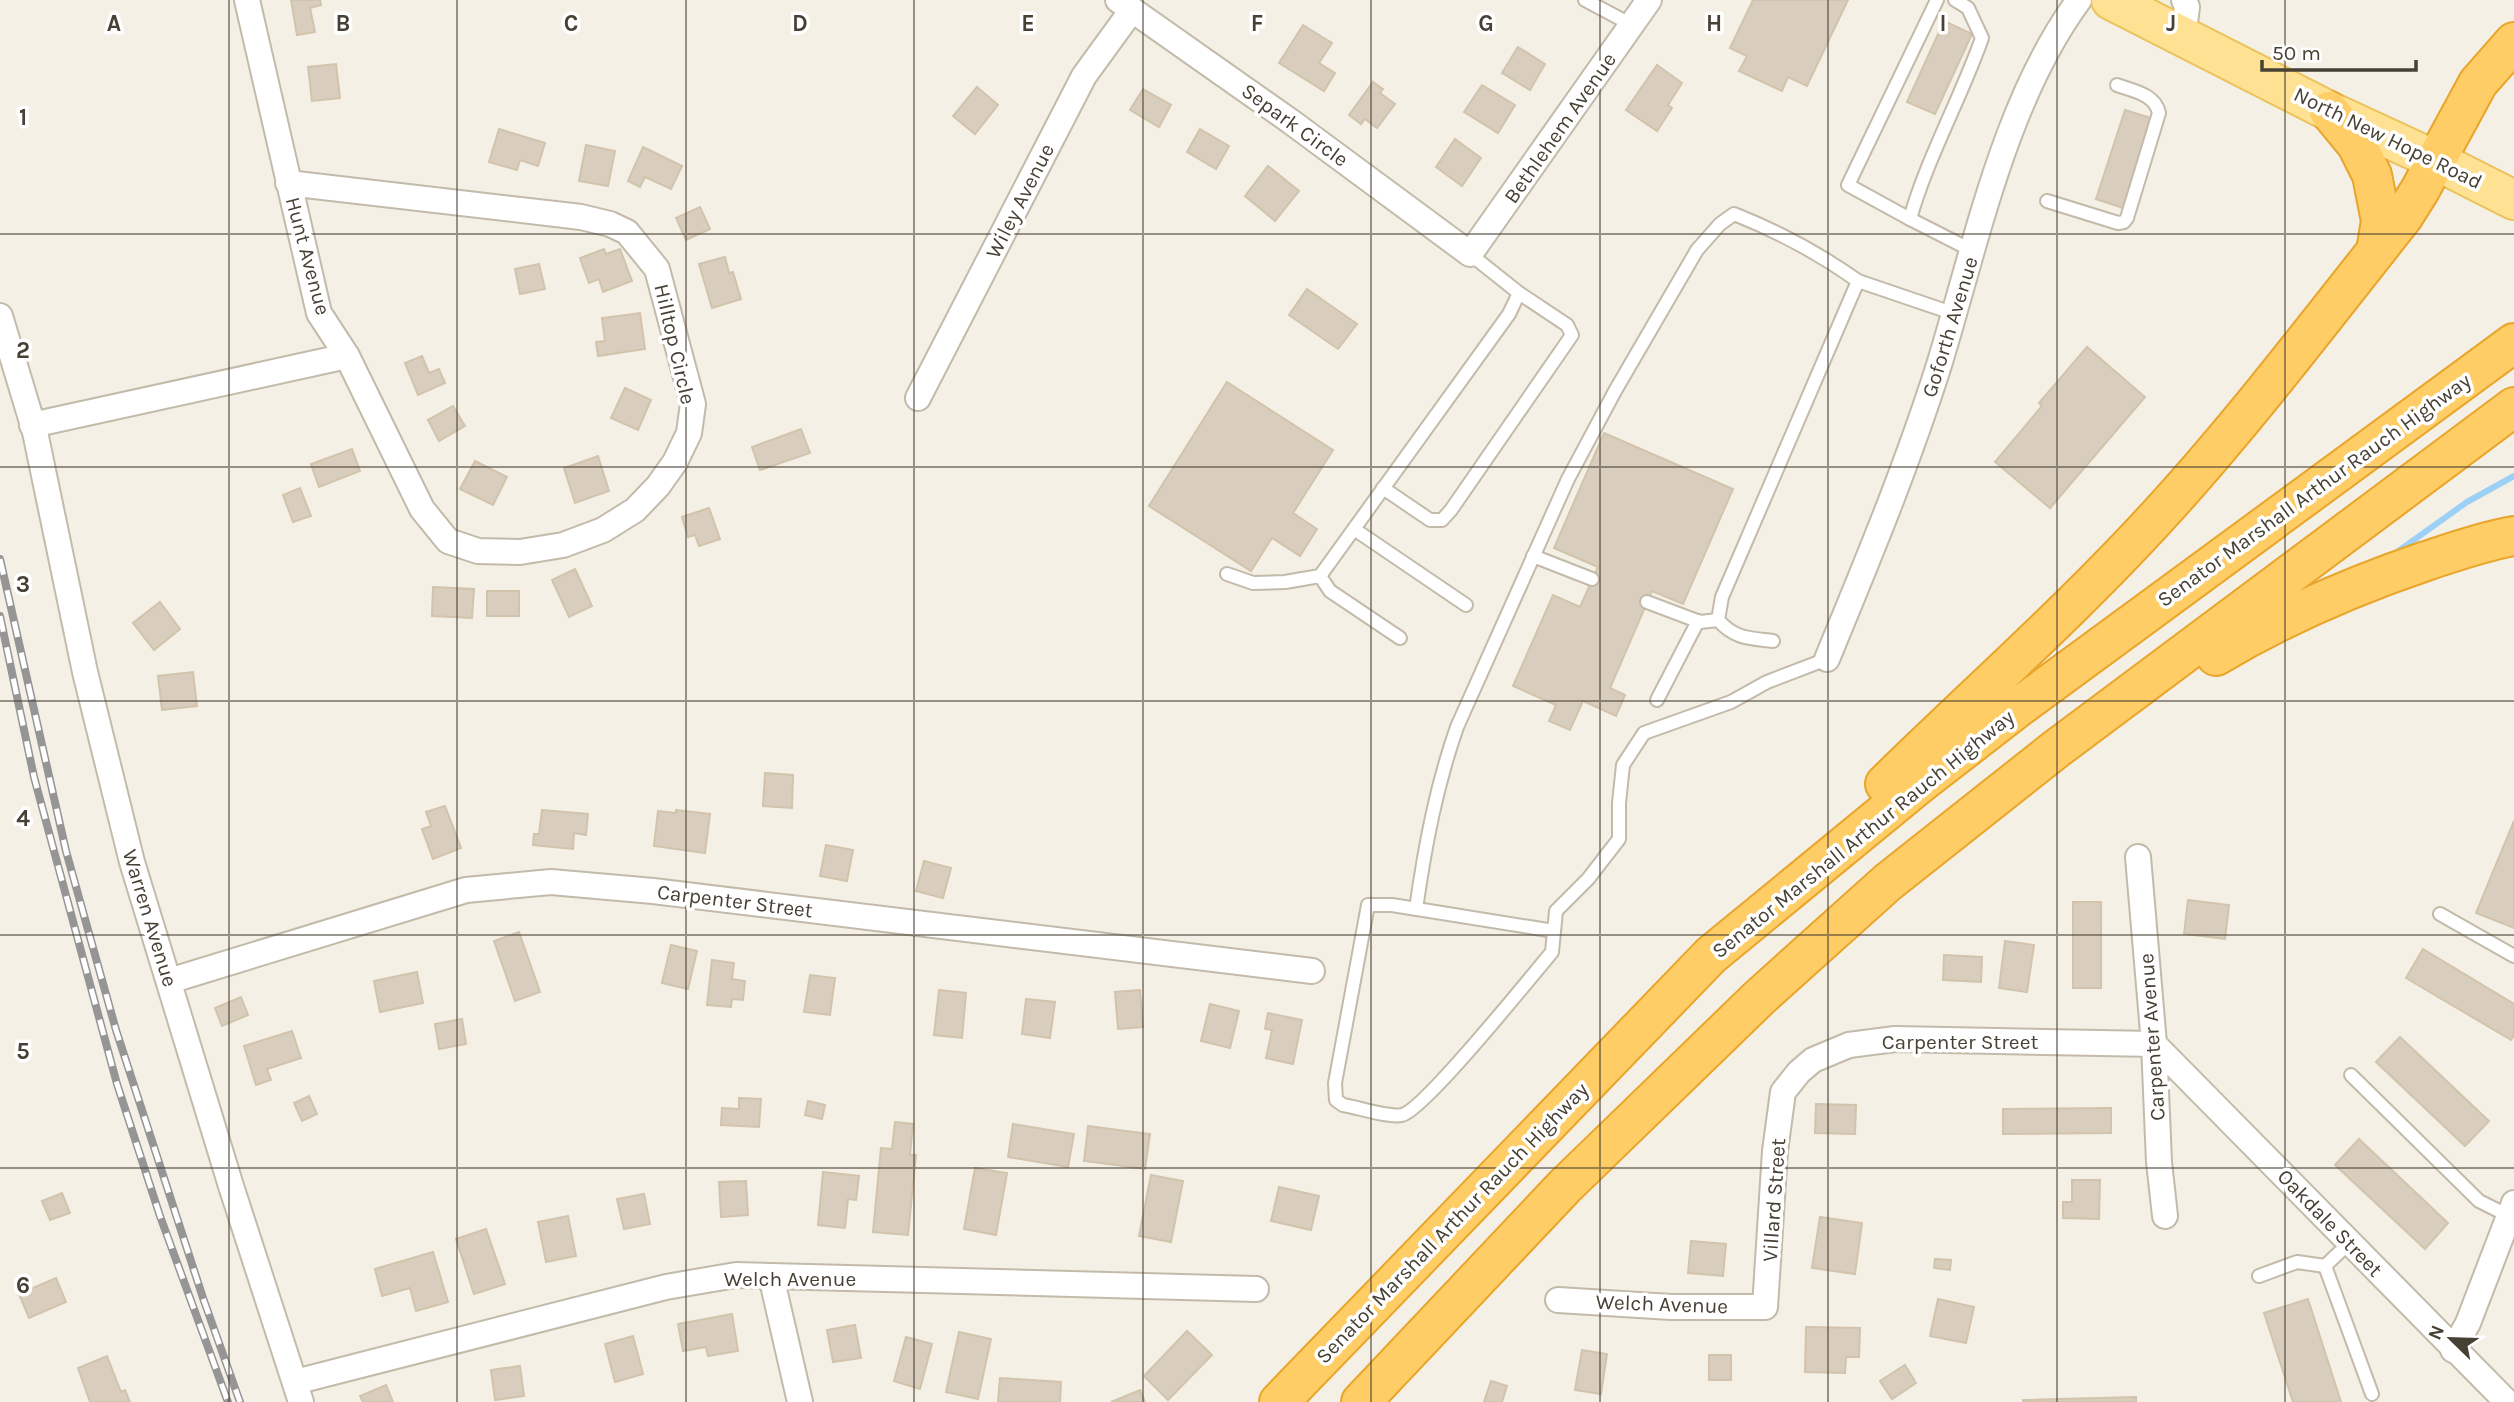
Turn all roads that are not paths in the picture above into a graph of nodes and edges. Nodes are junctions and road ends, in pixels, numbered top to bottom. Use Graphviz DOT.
graph roads {
  1 [pos="247,0"];
  2 [pos="1586,0"];
  3 [pos="1649,0"];
  4 [pos="1955,0"];
  5 [pos="2080,0"];
  6 [pos="2111,0"];
  7 [pos="2184,0"];
  8 [pos="1125,5"];
  9 [pos="1934,6"];
  10 [pos="1632,25"];
  11 [pos="2183,38"];
  12 [pos="2514,42"];
  13 [pos="2117,85"];
  14 [pos="2329,111"];
  15 [pos="2435,160"];
  16 [pos="288,183"];
  17 [pos="2047,201"];
  18 [pos="2514,201"];
  19 [pos="1910,219"];
  20 [pos="2376,251"];
  21 [pos="1973,252"];
  22 [pos="1471,254"];
  23 [pos="1858,281"];
  24 [pos="1519,293"];
  25 [pos="1955,314"];
  26 [pos="0,316"];
  27 [pos="2514,343"];
  28 [pos="347,356"];
  29 [pos="918,398"];
  30 [pos="2514,407"];
  31 [pos="32,425"];
  32 [pos="1383,488"];
  33 [pos="1354,529"];
  34 [pos="2514,536"];
  35 [pos="1533,556"];
  36 [pos="1227,574"];
  37 [pos="1320,576"];
  38 [pos="1592,579"];
  39 [pos="1647,602"];
  40 [pos="1466,605"];
  41 [pos="1718,620"];
  42 [pos="1698,621"];
  43 [pos="1400,638"];
  44 [pos="1773,641"];
  45 [pos="1827,659"];
  46 [pos="2131,692"];
  47 [pos="1657,700"];
  48 [pos="2138,857"];
  49 [pos="1416,909"];
  50 [pos="2440,914"];
  51 [pos="1554,930"];
  52 [pos="1711,955"];
  53 [pos="2514,956"];
  54 [pos="1312,971"];
  55 [pos="169,981"];
  56 [pos="2154,1044"];
  57 [pos="2351,1075"];
  58 [pos="1783,1092"];
  59 [pos="2512,1209"];
  60 [pos="2165,1216"];
  61 [pos="2349,1243"];
  62 [pos="2325,1266"];
  63 [pos="771,1276"];
  64 [pos="2259,1276"];
  65 [pos="1256,1289"];
  66 [pos="1558,1300"];
  67 [pos="1765,1307"];
  68 [pos="2454,1350"];
  69 [pos="298,1392"];
  70 [pos="2372,1394"];
  71 [pos="800,1402"];
  72 [pos="1279,1402"];
  73 [pos="1360,1402"];
  74 [pos="2507,1402"];
  1 -- 16 [label="street, Hunt Avenue"];
  2 -- 10 [label="lane"];
  3 -- 10 [label="street, Bethlehem Avenue"];
  4 -- 19 [label="lane"];
  5 -- 21 [label="street, Goforth Avenue"];
  6 -- 11 [label="main road, North New Hope Road"];
  7 -- 11 [label="street"];
  8 -- 22 [label="street, Separk Circle"];
  8 -- 29 [label="street, Wiley Avenue"];
  9 -- 19 [label="lane"];
  10 -- 22 [label="street, Bethlehem Avenue"];
  11 -- 14 [label="main road, North New Hope Road"];
  12 -- 15 [label="highway"];
  13 -- 17 [label="lane"];
  14 -- 15 [label="main road, North New Hope Road"];
  14 -- 20 [label="highway"];
  15 -- 18 [label="main road, North New Hope Road"];
  15 -- 20 [label="highway"];
  16 -- 28 [label="street, Hunt Avenue"];
  16 -- 28 [label="street, Hilltop Circle"];
  19 -- 21 [label="lane"];
  20 -- 52 [label="highway"];
  21 -- 25 [label="street, Goforth Avenue"];
  22 -- 24 [label="lane"];
  23 -- 25 [label="lane"];
  23 -- 35 [label="lane"];
  23 -- 41 [label="lane"];
  24 -- 32 [label="lane"];
  24 -- 32 [label="lane"];
  25 -- 45 [label="street, Goforth Avenue"];
  26 -- 31 [label="street, Warren Avenue"];
  27 -- 52 [label="highway, Senator Marshall Arthur Rauch Highway"];
  28 -- 31 [label="street"];
  30 -- 46 [label="highway"];
  31 -- 55 [label="street, Warren Avenue"];
  32 -- 33 [label="lane"];
  33 -- 37 [label="lane"];
  33 -- 40 [label="lane"];
  34 -- 46 [label="highway"];
  35 -- 38 [label="lane"];
  35 -- 49 [label="lane"];
  36 -- 37 [label="lane"];
  37 -- 43 [label="lane"];
  39 -- 42 [label="lane"];
  41 -- 42 [label="lane"];
  41 -- 44 [label="lane"];
  42 -- 47 [label="lane"];
  45 -- 51 [label="lane"];
  46 -- 73 [label="highway"];
  48 -- 56 [label="street, Carpenter Avenue"];
  49 -- 51 [label="lane"];
  49 -- 51 [label="lane"];
  50 -- 53 [label="lane"];
  52 -- 72 [label="highway, Senator Marshall Arthur Rauch Highway"];
  54 -- 55 [label="street, Carpenter Street"];
  55 -- 69 [label="street, Warren Avenue"];
  56 -- 58 [label="street, Carpenter Street"];
  56 -- 60 [label="street, Carpenter Avenue"];
  56 -- 61 [label="street, Oakdale Street"];
  57 -- 59 [label="lane"];
  58 -- 67 [label="street, Villard Street"];
  59 -- 68 [label="street"];
  61 -- 62 [label="lane"];
  61 -- 68 [label="street, Oakdale Street"];
  62 -- 64 [label="lane"];
  62 -- 70 [label="lane"];
  63 -- 65 [label="street, Welch Avenue"];
  63 -- 69 [label="street, Welch Avenue"];
  63 -- 71 [label="street"];
  66 -- 67 [label="street, Welch Avenue"];
  68 -- 74 [label="street, Oakdale Street"];
}
